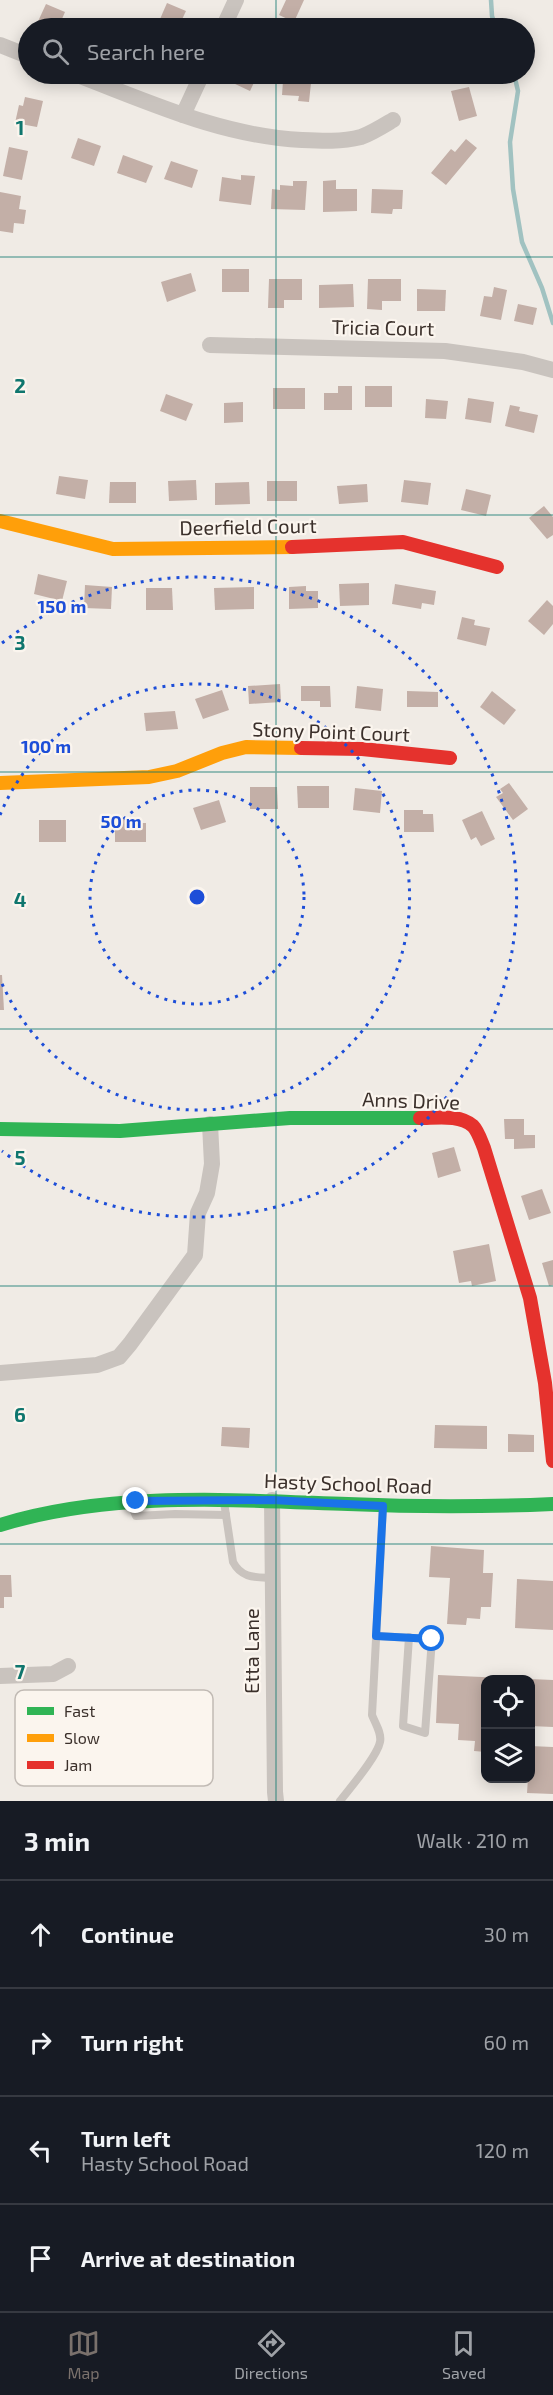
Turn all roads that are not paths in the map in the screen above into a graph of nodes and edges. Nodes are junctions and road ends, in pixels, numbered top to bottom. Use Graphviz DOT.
graph roads {
  1 [pos="236,0"];
  2 [pos="228,18"];
  3 [pos="0,45"];
  4 [pos="18,52"];
  5 [pos="101,84"];
  6 [pos="197,84"];
  7 [pos="183,115"];
  8 [pos="393,120"];
  9 [pos="210,345"];
  10 [pos="553,370"];
  11 [pos="0,521"];
  12 [pos="498,567"];
  13 [pos="450,758"];
  14 [pos="0,783"];
  15 [pos="210,1124"];
  16 [pos="0,1129"];
  17 [pos="0,1373"];
  18 [pos="553,1461"];
  19 [pos="272,1500"];
  20 [pos="132,1501"];
  21 [pos="223,1501"];
  22 [pos="553,1504"];
  23 [pos="383,1506"];
  24 [pos="226,1515"];
  25 [pos="0,1526"];
  26 [pos="273,1578"];
  27 [pos="376,1636"];
  28 [pos="410,1638"];
  29 [pos="68,1666"];
  30 [pos="0,1676"];
  31 [pos="276,1801"];
  32 [pos="340,1801"];
  1 -- 2 [label="street"];
  3 -- 4 [label="street"];
  5 -- 7 [label="street"];
  6 -- 7 [label="street"];
  7 -- 8 [label="street"];
  9 -- 10 [label="street, Tricia Court"];
  11 -- 12 [label="street, Deerfield Court"];
  13 -- 14 [label="street, Stony Point Court"];
  15 -- 16 [label="street, Anns Drive"];
  15 -- 17 [label="street"];
  15 -- 18 [label="street, Anns Drive"];
  19 -- 21 [label="street, Hasty School Road"];
  19 -- 23 [label="street, Hasty School Road"];
  19 -- 26 [label="street, Etta Lane"];
  20 -- 21 [label="street, Hasty School Road"];
  20 -- 24 [label="lane"];
  20 -- 25 [label="street, Hasty School Road"];
  21 -- 24 [label="lane"];
  22 -- 23 [label="street, Hasty School Road"];
  23 -- 27 [label="lane"];
  24 -- 26 [label="lane"];
  26 -- 31 [label="street, Etta Lane"];
  27 -- 28 [label="lane"];
  27 -- 32 [label="lane"];
  28 -- 28 [label="lane"];
  29 -- 30 [label="street"];
}
